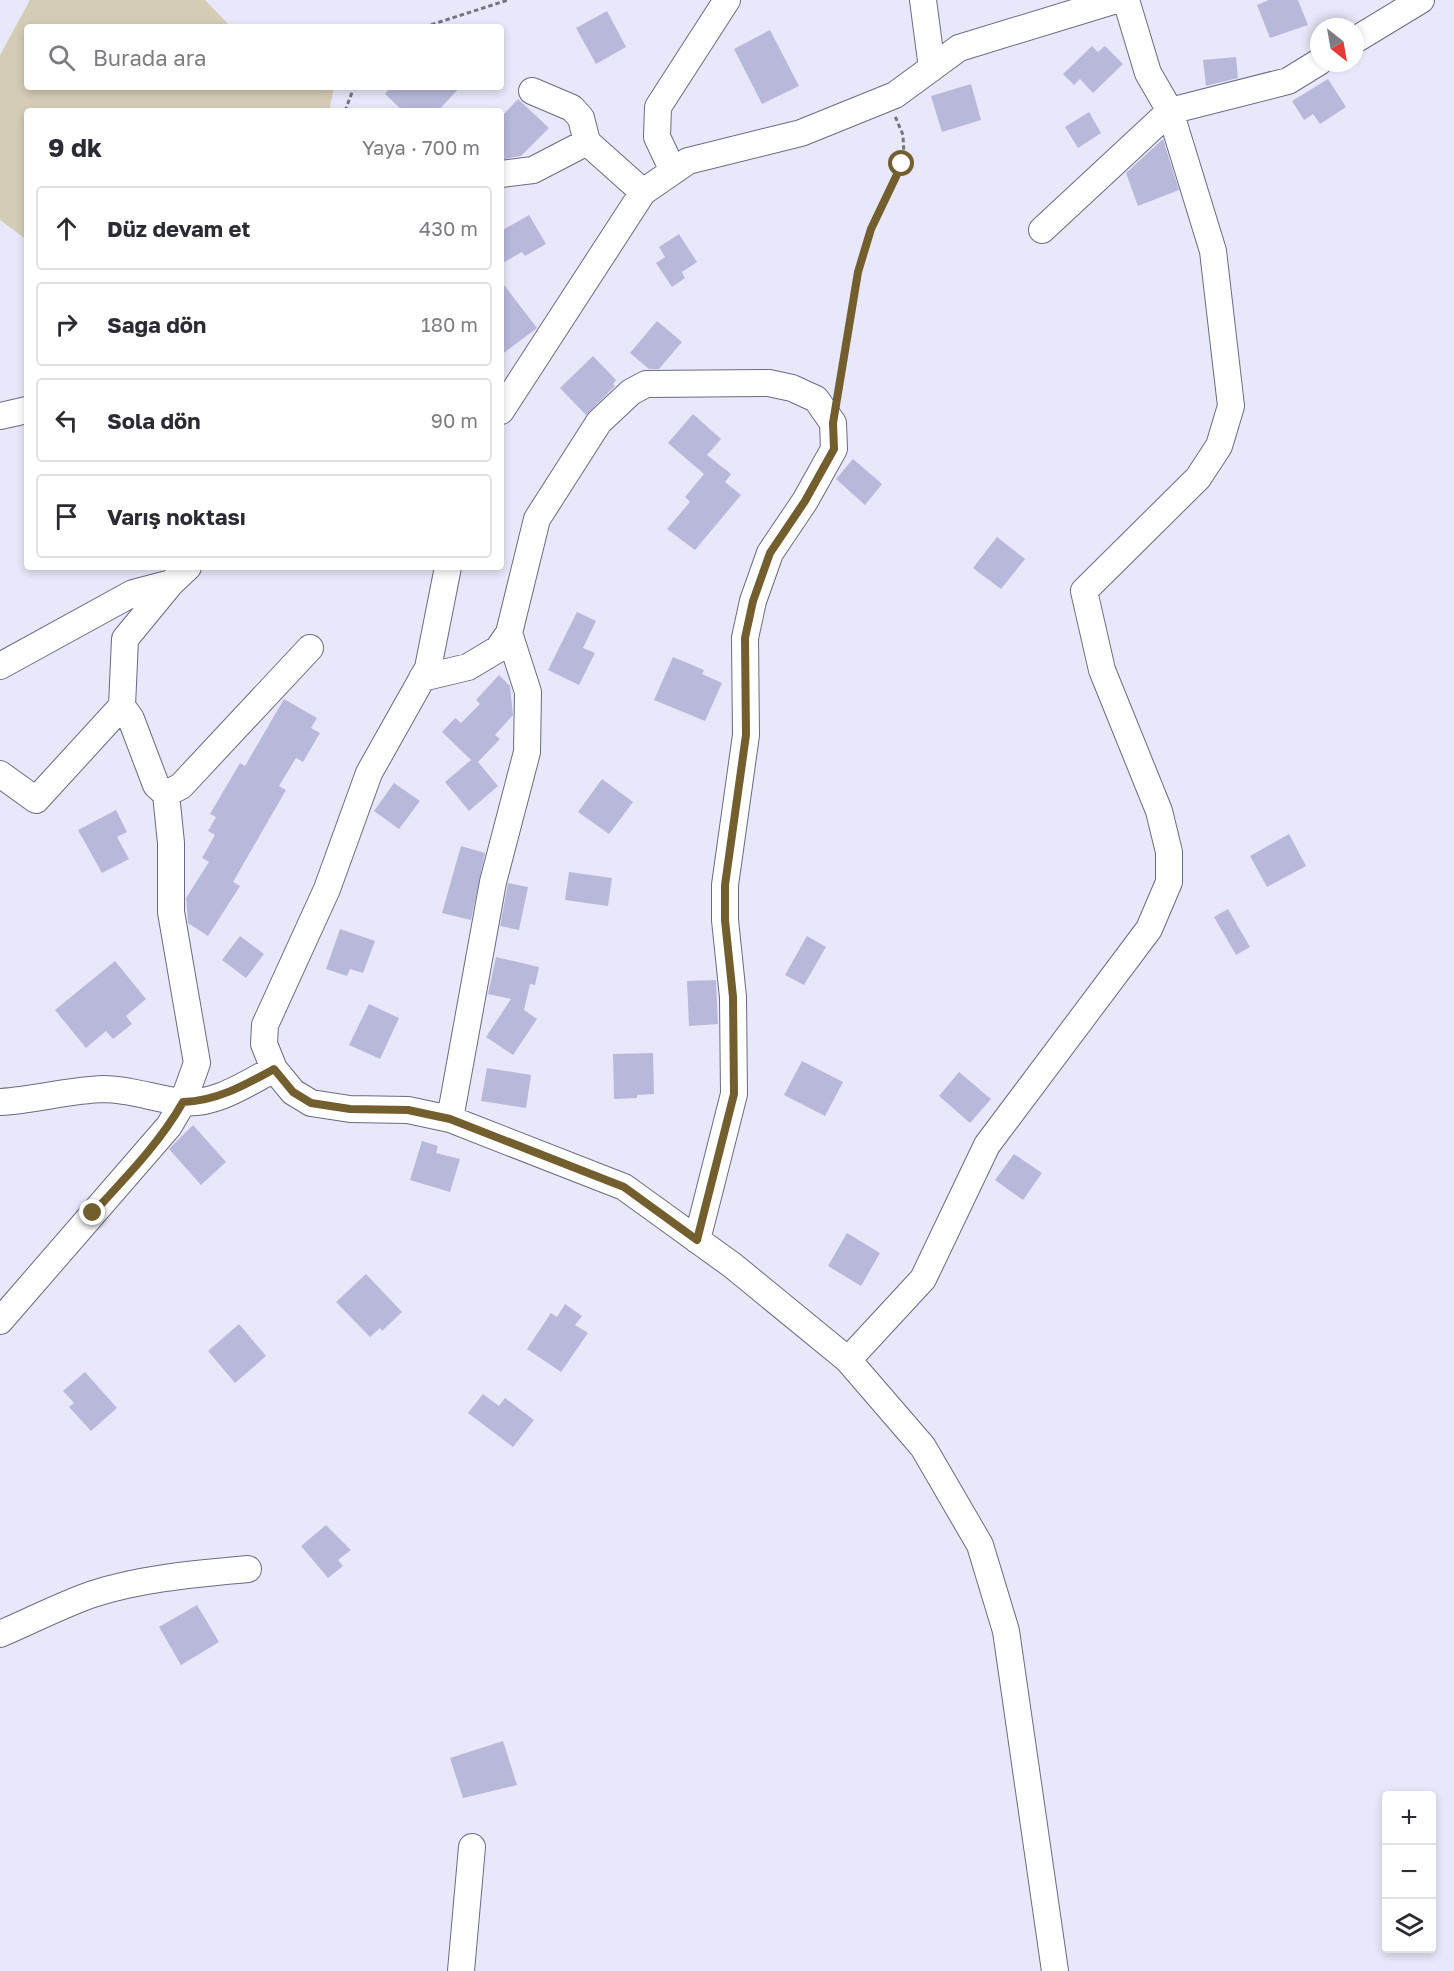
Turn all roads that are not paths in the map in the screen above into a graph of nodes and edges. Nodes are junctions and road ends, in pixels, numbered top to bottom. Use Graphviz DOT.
graph roads {
  1 [pos="727,0"];
  2 [pos="922,0"];
  3 [pos="1116,0"];
  4 [pos="1126,0"];
  5 [pos="1421,0"];
  6 [pos="1364,35"];
  7 [pos="932,68"];
  8 [pos="1310,68"];
  9 [pos="532,91"];
  10 [pos="1170,111"];
  11 [pos="587,142"];
  12 [pos="673,171"];
  13 [pos="504,174"];
  14 [pos="643,192"];
  15 [pos="1042,230"];
  16 [pos="504,406"];
  17 [pos="24,411"];
  18 [pos="0,416"];
  19 [pos="447,570"];
  20 [pos="179,575"];
  21 [pos="509,633"];
  22 [pos="310,648"];
  23 [pos="0,666"];
  24 [pos="422,678"];
  25 [pos="122,706"];
  26 [pos="0,774"];
  27 [pos="166,794"];
  28 [pos="197,1063"];
  29 [pos="274,1069"];
  30 [pos="231,1092"];
  31 [pos="0,1102"];
  32 [pos="183,1102"];
  33 [pos="450,1119"];
  34 [pos="697,1240"];
  35 [pos="0,1321"];
  36 [pos="848,1360"];
  37 [pos="248,1569"];
  38 [pos="0,1634"];
  39 [pos="472,1847"];
  40 [pos="461,1971"];
  41 [pos="1055,1971"];
  1 -- 12 [label="street"];
  2 -- 7 [label="street"];
  3 -- 7 [label="street"];
  4 -- 10 [label="street"];
  5 -- 6 [label="street"];
  7 -- 12 [label="street"];
  8 -- 10 [label="street"];
  9 -- 11 [label="street"];
  10 -- 15 [label="street"];
  10 -- 36 [label="street"];
  11 -- 13 [label="street"];
  11 -- 14 [label="street"];
  12 -- 14 [label="street"];
  14 -- 16 [label="street"];
  17 -- 18 [label="street"];
  19 -- 24 [label="street"];
  20 -- 23 [label="street"];
  20 -- 25 [label="street"];
  21 -- 24 [label="street"];
  21 -- 33 [label="street"];
  21 -- 34 [label="street"];
  22 -- 27 [label="street"];
  24 -- 29 [label="street"];
  25 -- 26 [label="street"];
  25 -- 27 [label="street"];
  27 -- 28 [label="street"];
  28 -- 30 [label="street"];
  28 -- 32 [label="street"];
  29 -- 30 [label="street"];
  29 -- 33 [label="street"];
  30 -- 32 [label="street"];
  31 -- 32 [label="street"];
  32 -- 35 [label="street"];
  33 -- 34 [label="street"];
  34 -- 36 [label="street"];
  36 -- 41 [label="street"];
  37 -- 38 [label="street"];
  39 -- 40 [label="street"];
}
